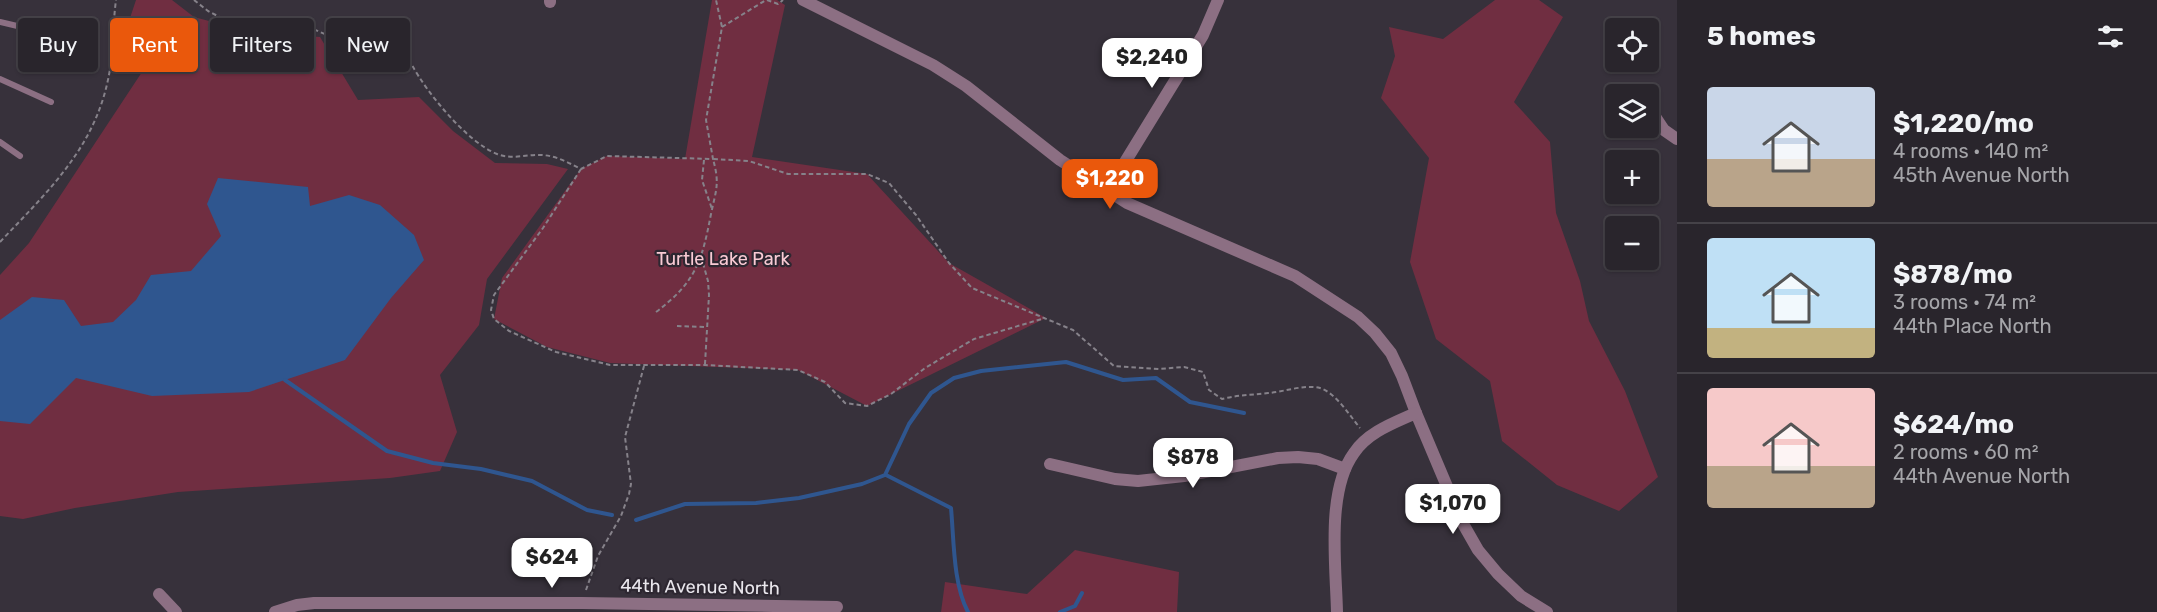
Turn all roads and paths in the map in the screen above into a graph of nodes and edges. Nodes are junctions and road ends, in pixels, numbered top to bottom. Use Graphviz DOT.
graph roads {
  1 [pos="116,0"];
  2 [pos="194,0"];
  3 [pos="716,0"];
  4 [pos="766,0"];
  5 [pos="783,0"];
  6 [pos="804,0"];
  7 [pos="1218,0"];
  8 [pos="0,22"];
  9 [pos="18,26"];
  10 [pos="722,27"];
  11 [pos="0,79"];
  12 [pos="51,102"];
  13 [pos="1659,122"];
  14 [pos="1677,139"];
  15 [pos="0,142"];
  16 [pos="20,156"];
  17 [pos="704,159"];
  18 [pos="713,159"];
  19 [pos="581,169"];
  20 [pos="1105,189"];
  21 [pos="712,209"];
  22 [pos="0,242"];
  23 [pos="701,256"];
  24 [pos="656,312"];
  25 [pos="1046,318"];
  26 [pos="677,326"];
  27 [pos="707,327"];
  28 [pos="705,365"];
  29 [pos="644,366"];
  30 [pos="1416,413"];
  31 [pos="1368,438"];
  32 [pos="1050,464"];
  33 [pos="1345,469"];
  34 [pos="159,594"];
  35 [pos="582,603"];
  36 [pos="837,607"];
  37 [pos="562,608"];
  38 [pos="176,612"];
  39 [pos="275,612"];
  40 [pos="1337,612"];
  41 [pos="1547,612"];
  1 -- 22 [label="path"];
  2 -- 19 [label="path"];
  3 -- 10 [label="path"];
  4 -- 5 [label="path"];
  4 -- 10 [label="path"];
  6 -- 20 [label="street"];
  7 -- 20 [label="street"];
  8 -- 9 [label="lane"];
  10 -- 18 [label="path"];
  11 -- 12 [label="lane"];
  13 -- 14 [label="street"];
  15 -- 16 [label="lane"];
  17 -- 18 [label="path"];
  17 -- 19 [label="path"];
  17 -- 21 [label="path"];
  18 -- 21 [label="path"];
  18 -- 25 [label="path"];
  19 -- 29 [label="path"];
  20 -- 30 [label="street"];
  21 -- 23 [label="path"];
  23 -- 24 [label="path"];
  23 -- 27 [label="path"];
  25 -- 28 [label="path"];
  25 -- 31 [label="path"];
  26 -- 27 [label="path"];
  27 -- 28 [label="path"];
  28 -- 29 [label="path"];
  29 -- 35 [label="path"];
  30 -- 31 [label="street"];
  30 -- 41 [label="street"];
  31 -- 33 [label="street"];
  32 -- 33 [label="street"];
  33 -- 40 [label="street"];
  34 -- 38 [label="street"];
  35 -- 36 [label="street, 44th Avenue North"];
  35 -- 37 [label="street, 44th Avenue North"];
  37 -- 39 [label="street, 44th Avenue North"];
}
